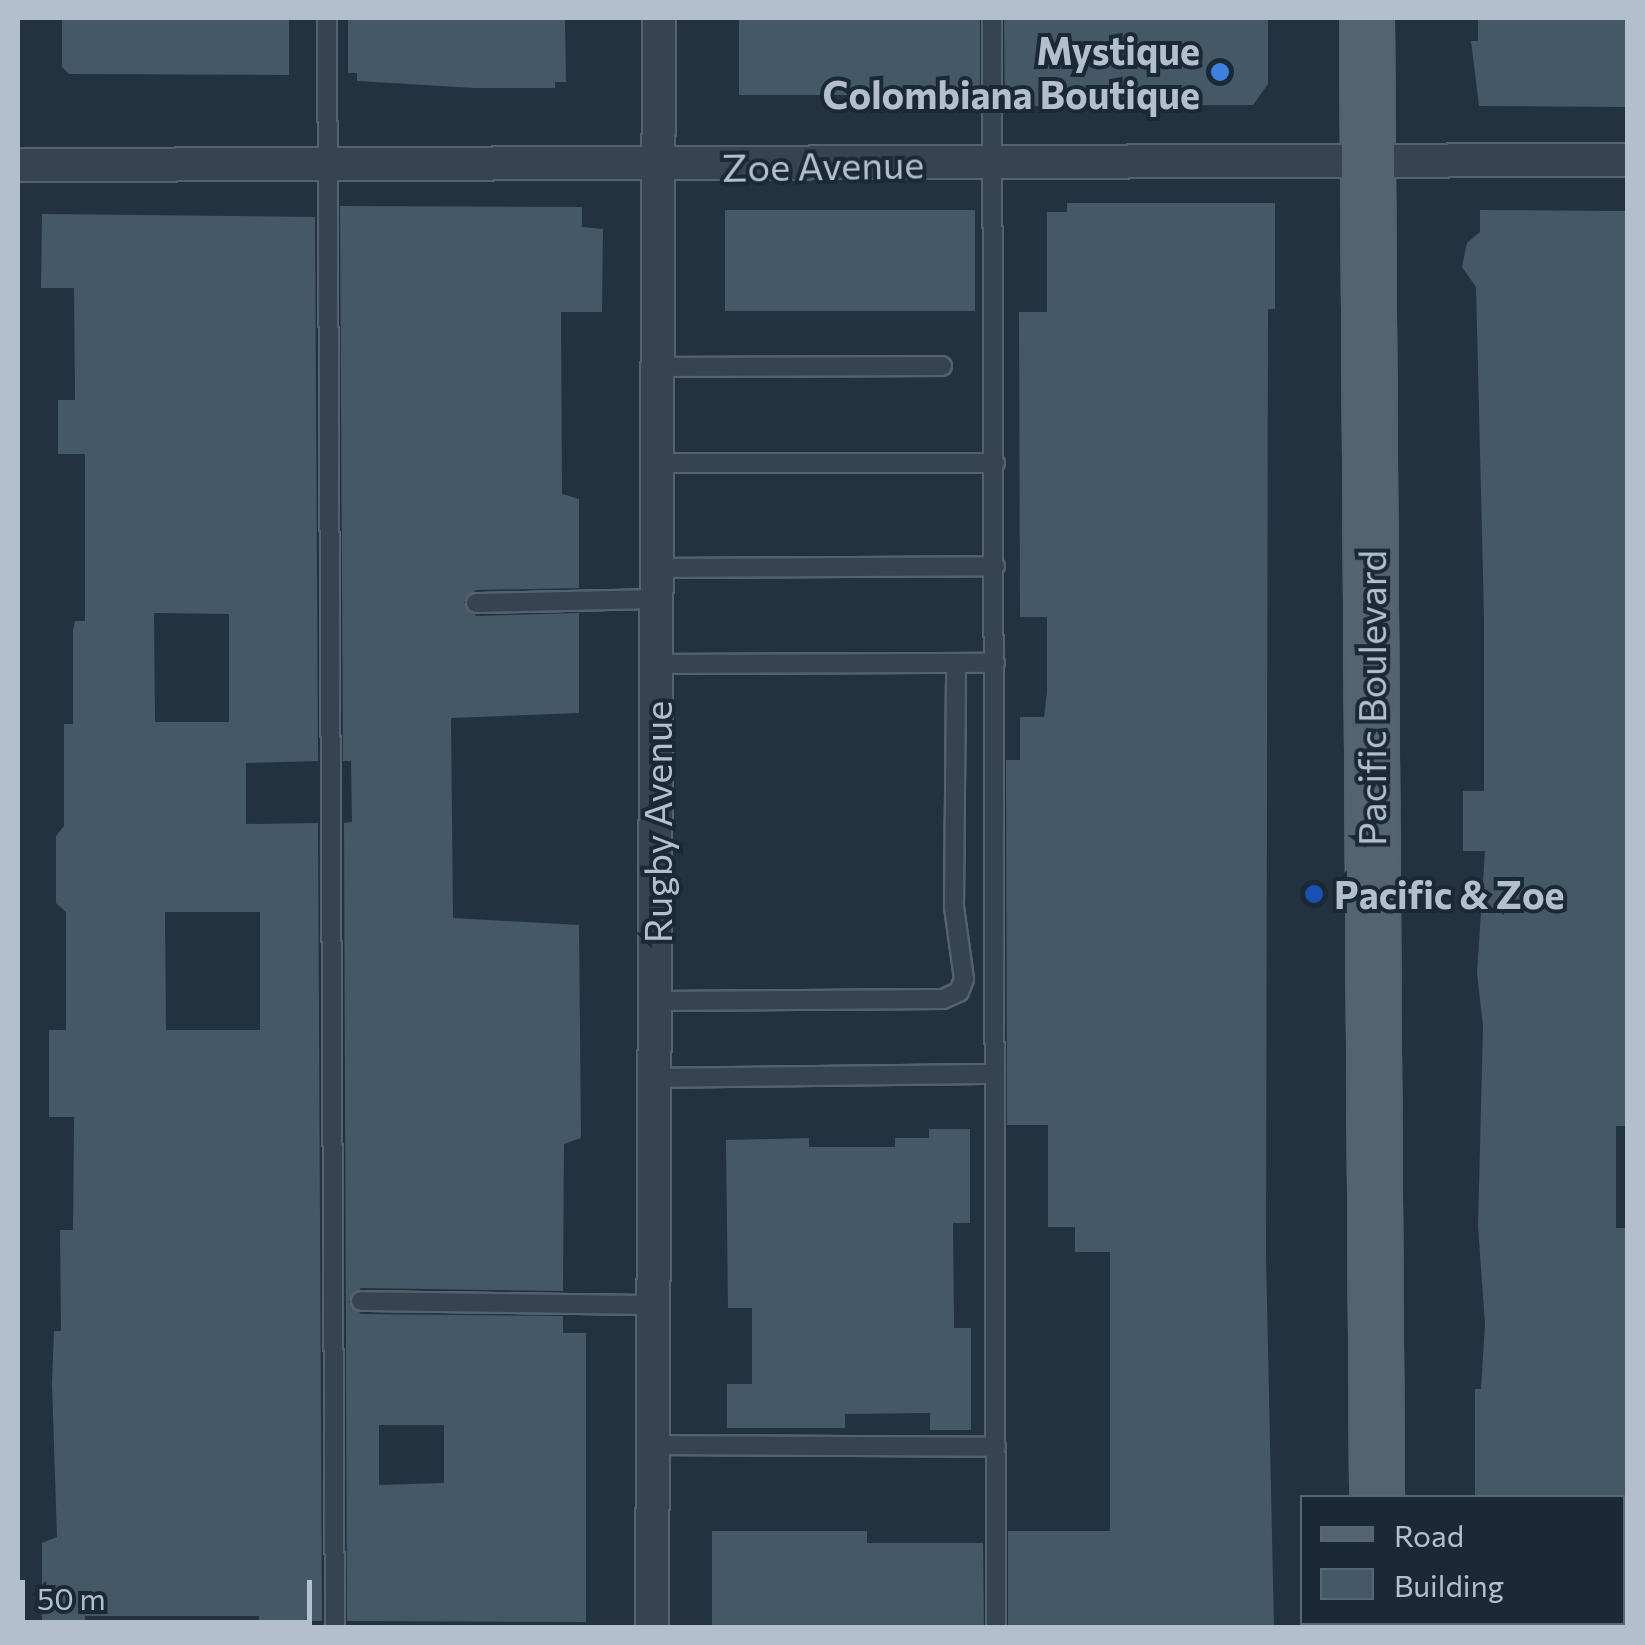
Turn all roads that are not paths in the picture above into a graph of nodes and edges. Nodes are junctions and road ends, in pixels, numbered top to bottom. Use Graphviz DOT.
graph roads {
  1 [pos="327,18"];
  2 [pos="659,18"];
  3 [pos="992,18"];
  4 [pos="1367,18"];
  5 [pos="1367,160"];
  6 [pos="1628,160"];
  7 [pos="994,163"];
  8 [pos="18,164"];
  9 [pos="328,166"];
  10 [pos="660,166"];
  11 [pos="942,366"];
  12 [pos="660,367"];
  13 [pos="995,463"];
  14 [pos="659,464"];
  15 [pos="995,566"];
  16 [pos="658,583"];
  17 [pos="476,603"];
  18 [pos="956,663"];
  19 [pos="995,663"];
  20 [pos="658,664"];
  21 [pos="656,1000"];
  22 [pos="996,1074"];
  23 [pos="655,1078"];
  24 [pos="361,1301"];
  25 [pos="654,1305"];
  26 [pos="653,1445"];
  27 [pos="996,1447"];
  28 [pos="1377,1495"];
  29 [pos="335,1628"];
  30 [pos="652,1628"];
  31 [pos="996,1628"];
  1 -- 9 [label="lane"];
  2 -- 10 [label="street, Rugby Avenue"];
  3 -- 7 [label="lane"];
  4 -- 5 [label="main road, Pacific Boulevard"];
  5 -- 6 [label="street, Zoe Avenue"];
  5 -- 7 [label="street, Zoe Avenue"];
  5 -- 28 [label="main road, Pacific Boulevard"];
  7 -- 10 [label="street, Zoe Avenue"];
  7 -- 13 [label="lane"];
  8 -- 9 [label="street, Zoe Avenue"];
  9 -- 10 [label="street, Zoe Avenue"];
  9 -- 29 [label="lane"];
  10 -- 12 [label="street, Rugby Avenue"];
  11 -- 12 [label="lane"];
  12 -- 14 [label="street, Rugby Avenue"];
  13 -- 14 [label="lane"];
  13 -- 15 [label="lane"];
  14 -- 16 [label="street, Rugby Avenue"];
  15 -- 16 [label="lane"];
  15 -- 19 [label="lane"];
  16 -- 17 [label="lane"];
  16 -- 20 [label="street, Rugby Avenue"];
  18 -- 19 [label="lane"];
  18 -- 20 [label="lane"];
  18 -- 21 [label="lane"];
  19 -- 22 [label="lane"];
  20 -- 21 [label="street, Rugby Avenue"];
  21 -- 23 [label="street, Rugby Avenue"];
  22 -- 23 [label="lane"];
  22 -- 27 [label="lane"];
  23 -- 25 [label="street, Rugby Avenue"];
  24 -- 25 [label="lane"];
  25 -- 26 [label="street, Rugby Avenue"];
  26 -- 27 [label="lane"];
  26 -- 30 [label="street, Rugby Avenue"];
  27 -- 31 [label="lane"];
}
